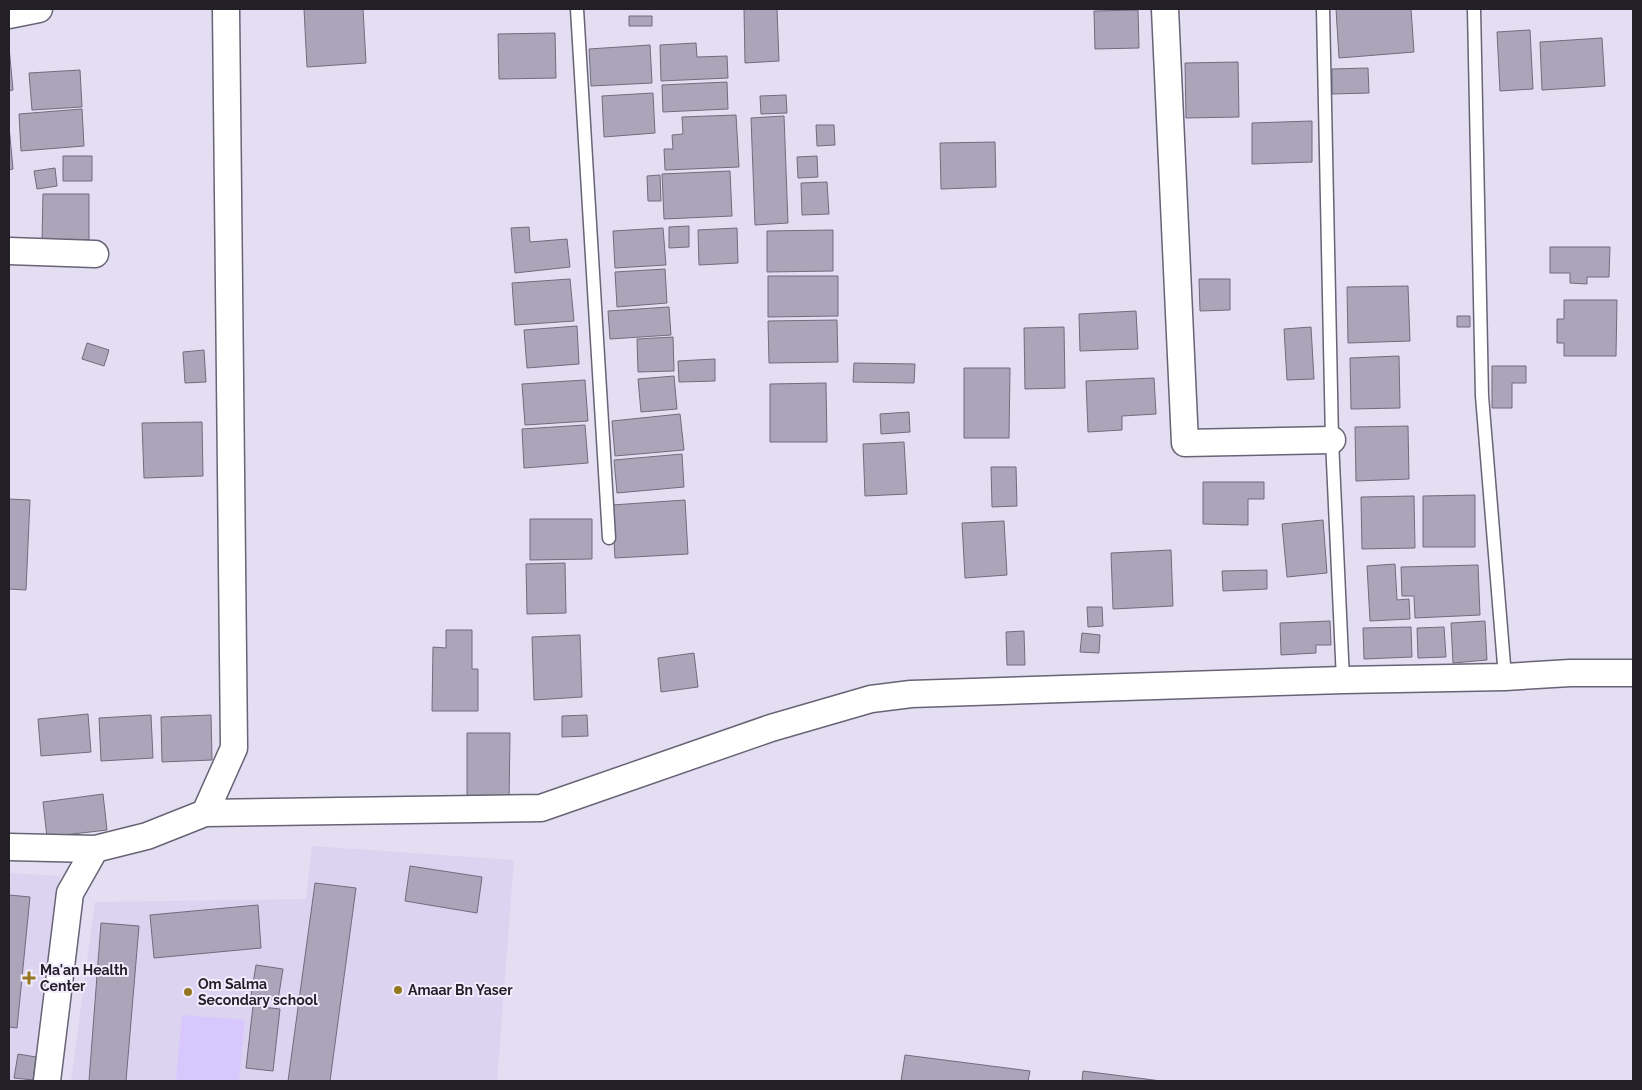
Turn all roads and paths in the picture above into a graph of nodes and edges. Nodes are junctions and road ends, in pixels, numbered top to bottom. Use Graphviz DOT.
graph roads {
  1 [pos="39,9"];
  2 [pos="226,9"];
  3 [pos="577,9"];
  4 [pos="1165,9"];
  5 [pos="1323,9"];
  6 [pos="1474,9"];
  7 [pos="9,15"];
  8 [pos="9,252"];
  9 [pos="96,254"];
  10 [pos="1332,440"];
  11 [pos="609,538"];
  12 [pos="1633,673"];
  13 [pos="1505,678"];
  14 [pos="1343,680"];
  15 [pos="205,813"];
  16 [pos="9,848"];
  17 [pos="95,850"];
  18 [pos="47,1081"];
  1 -- 7 [label="street"];
  2 -- 15 [label="street"];
  3 -- 11 [label="lane"];
  4 -- 10 [label="street"];
  5 -- 10 [label="lane"];
  6 -- 13 [label="lane"];
  8 -- 9 [label="street"];
  10 -- 14 [label="lane"];
  12 -- 13 [label="street"];
  13 -- 14 [label="street"];
  14 -- 15 [label="street"];
  15 -- 17 [label="street"];
  16 -- 17 [label="street"];
  17 -- 18 [label="street"];
}
